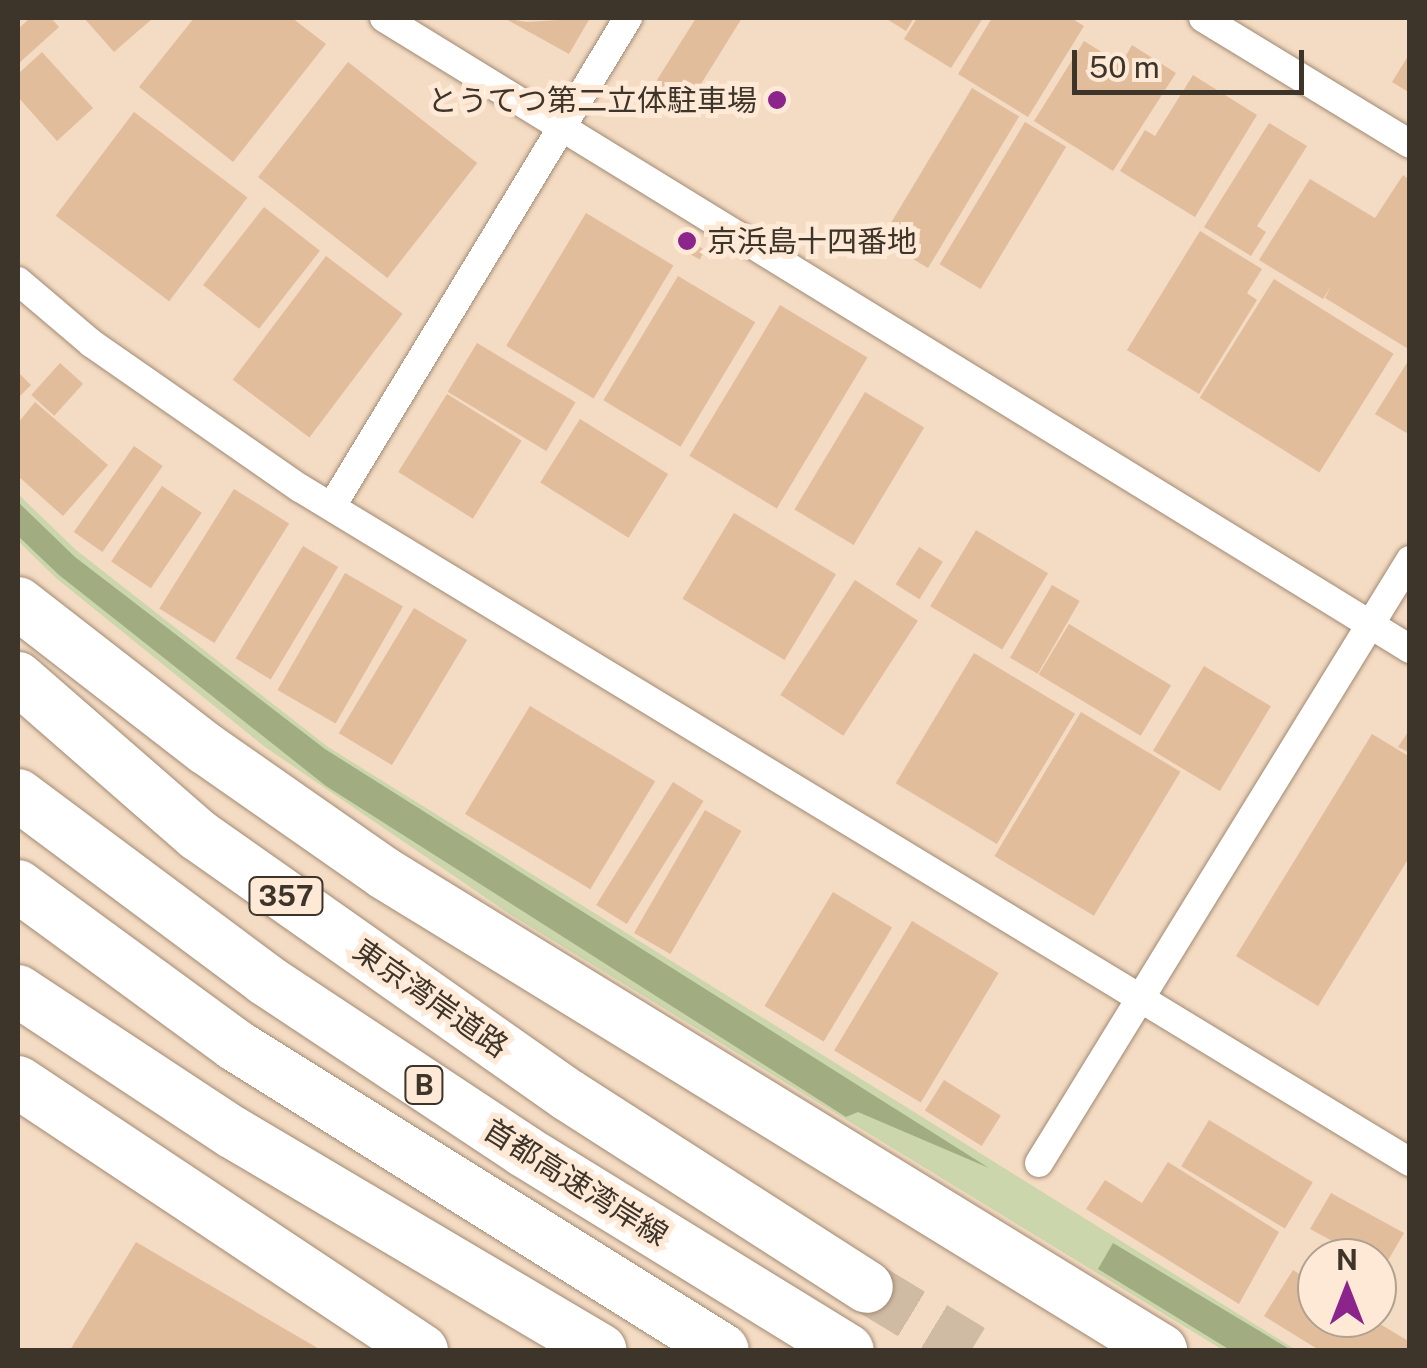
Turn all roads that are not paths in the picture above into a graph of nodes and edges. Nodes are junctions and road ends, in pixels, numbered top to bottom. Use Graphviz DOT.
graph roads {
  1 [pos="384,18"];
  2 [pos="628,18"];
  3 [pos="1222,22"];
  4 [pos="559,131"];
  5 [pos="1410,144"];
  6 [pos="18,280"];
  7 [pos="332,506"];
  8 [pos="1410,560"];
  9 [pos="18,603"];
  10 [pos="1369,624"];
  11 [pos="1410,648"];
  12 [pos="18,678"];
  13 [pos="18,795"];
  14 [pos="18,886"];
  15 [pos="18,991"];
  16 [pos="1140,996"];
  17 [pos="18,1082"];
  18 [pos="1410,1162"];
  19 [pos="1039,1163"];
  20 [pos="866,1287"];
  21 [pos="422,1350"];
  22 [pos="600,1350"];
  23 [pos="724,1350"];
  24 [pos="848,1350"];
  25 [pos="1161,1350"];
  1 -- 4 [label="street"];
  2 -- 4 [label="street"];
  3 -- 5 [label="street"];
  4 -- 7 [label="street"];
  4 -- 10 [label="street"];
  6 -- 7 [label="street"];
  7 -- 16 [label="street"];
  8 -- 10 [label="street"];
  9 -- 25 [label="highway"];
  10 -- 11 [label="street"];
  10 -- 16 [label="street"];
  12 -- 20 [label="highway, 東京湾岸道路 / 357"];
  13 -- 24 [label="highway, 首都高速湾岸線 / B"];
  14 -- 23 [label="highway, B"];
  15 -- 22 [label="highway"];
  16 -- 18 [label="street"];
  16 -- 19 [label="street"];
  17 -- 21 [label="highway"];
}
